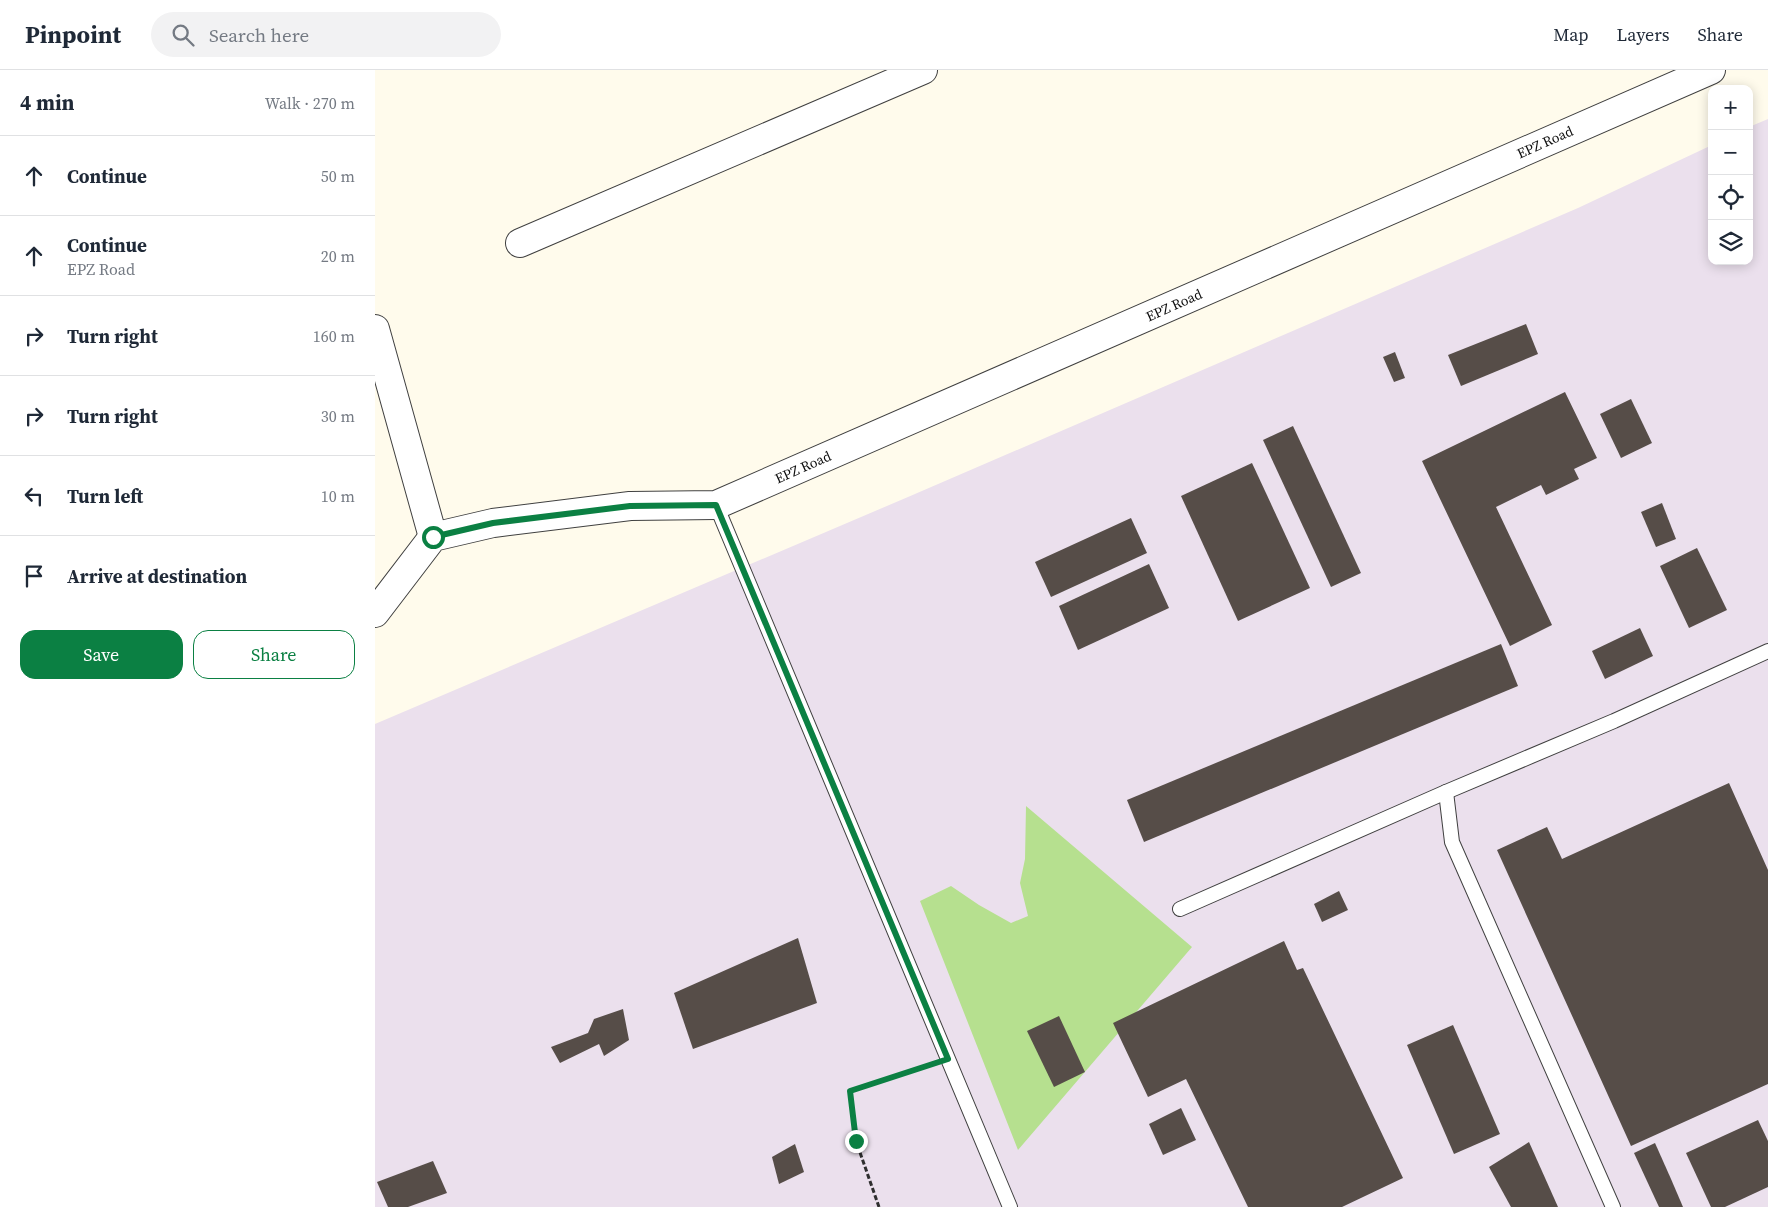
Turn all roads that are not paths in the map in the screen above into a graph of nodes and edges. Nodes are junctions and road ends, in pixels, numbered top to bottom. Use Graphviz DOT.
graph roads {
  1 [pos="923,70"];
  2 [pos="1711,70"];
  3 [pos="520,243"];
  4 [pos="375,329"];
  5 [pos="716,505"];
  6 [pos="433,537"];
  7 [pos="375,613"];
  8 [pos="1768,651"];
  9 [pos="1446,792"];
  10 [pos="1180,909"];
  11 [pos="1010,1207"];
  12 [pos="1613,1207"];
  1 -- 3 [label="street"];
  2 -- 5 [label="street, EPZ Road"];
  4 -- 6 [label="street"];
  5 -- 6 [label="street, EPZ Road"];
  5 -- 11 [label="lane"];
  6 -- 7 [label="street"];
  8 -- 9 [label="lane"];
  9 -- 10 [label="lane"];
  9 -- 12 [label="lane"];
}
